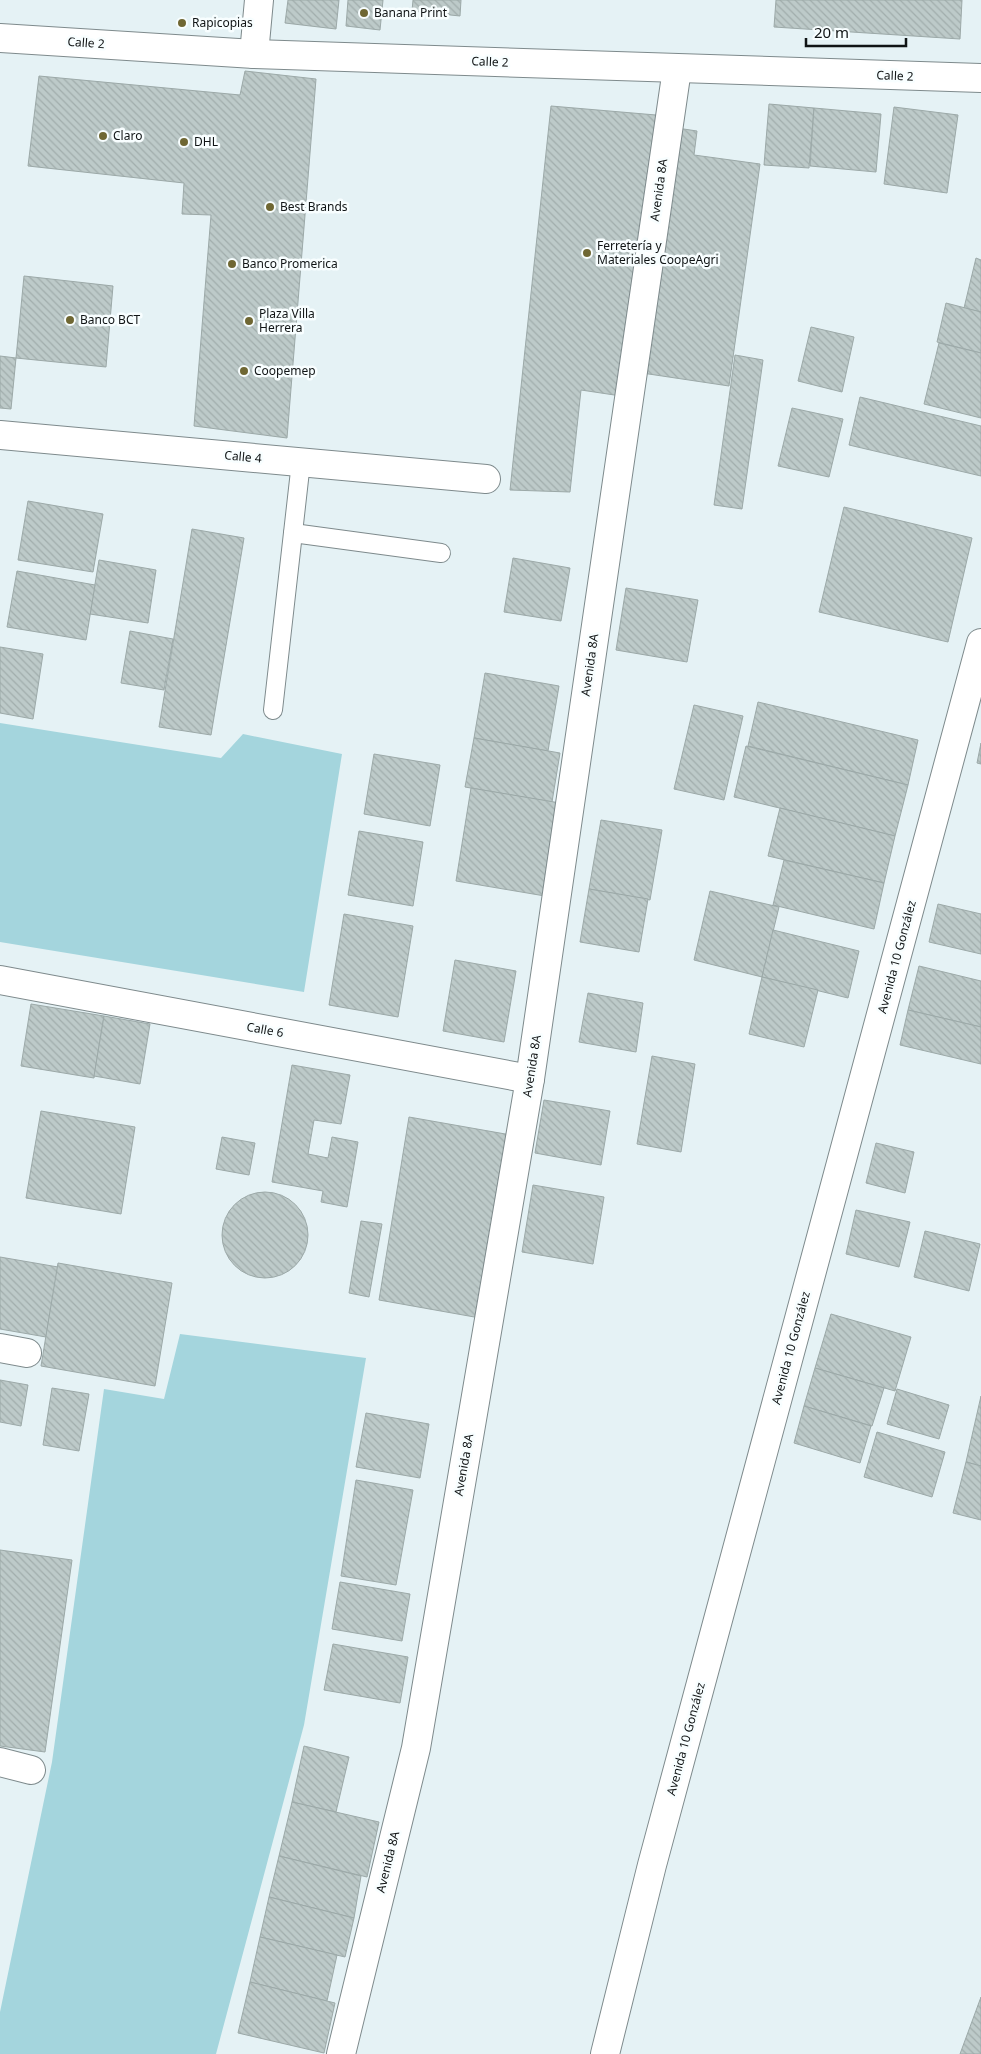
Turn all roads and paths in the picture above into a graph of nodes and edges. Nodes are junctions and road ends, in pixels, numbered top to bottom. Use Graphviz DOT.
graph roads {
  1 [pos="260,0"];
  2 [pos="0,38"];
  3 [pos="254,54"];
  4 [pos="676,69"];
  5 [pos="981,78"];
  6 [pos="0,435"];
  7 [pos="301,462"];
  8 [pos="486,479"];
  9 [pos="293,533"];
  10 [pos="441,553"];
  11 [pos="981,643"];
  12 [pos="273,710"];
  13 [pos="0,980"];
  14 [pos="530,1078"];
  15 [pos="0,1348"];
  16 [pos="27,1353"];
  17 [pos="0,1762"];
  18 [pos="31,1770"];
  19 [pos="341,2054"];
  20 [pos="605,2054"];
  1 -- 3 [label="street"];
  2 -- 3 [label="street, Calle 2"];
  3 -- 4 [label="street, Calle 2"];
  4 -- 5 [label="street, Calle 2"];
  4 -- 14 [label="street, Avenida 8A"];
  6 -- 7 [label="street, Calle 4"];
  7 -- 8 [label="street, Calle 4"];
  7 -- 9 [label="lane"];
  9 -- 10 [label="lane"];
  9 -- 12 [label="lane"];
  11 -- 20 [label="street, Avenida 10 González"];
  13 -- 14 [label="street, Calle 6"];
  14 -- 19 [label="street, Avenida 8A"];
  15 -- 16 [label="street"];
  17 -- 18 [label="street"];
}
